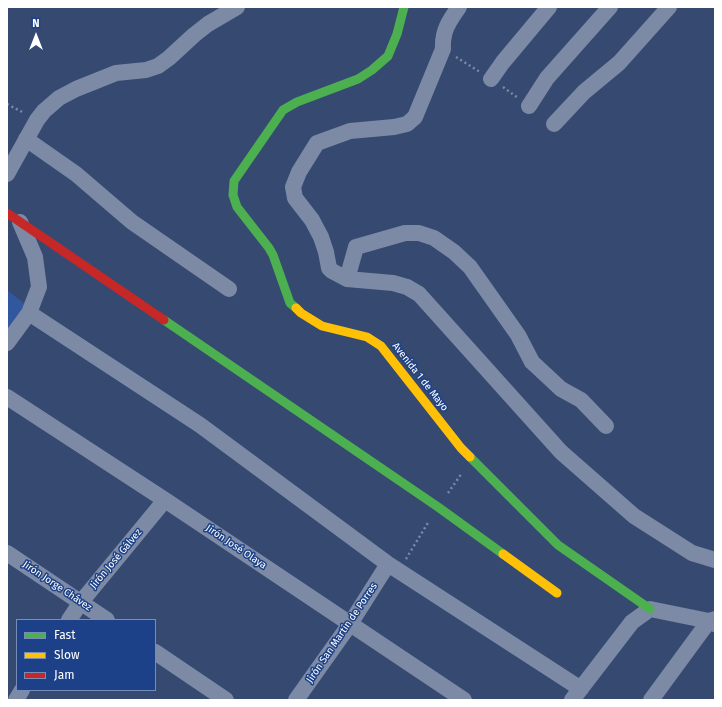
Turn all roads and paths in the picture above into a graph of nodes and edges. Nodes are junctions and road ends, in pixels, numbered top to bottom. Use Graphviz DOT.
graph roads {
  1 [pos="237,7"];
  2 [pos="404,7"];
  3 [pos="459,7"];
  4 [pos="549,7"];
  5 [pos="610,7"];
  6 [pos="669,7"];
  7 [pos="491,79"];
  8 [pos="7,104"];
  9 [pos="529,106"];
  10 [pos="37,120"];
  11 [pos="554,124"];
  12 [pos="26,139"];
  13 [pos="9,164"];
  14 [pos="13,218"];
  15 [pos="347,279"];
  16 [pos="229,289"];
  17 [pos="29,313"];
  18 [pos="7,343"];
  19 [pos="7,397"];
  20 [pos="606,426"];
  21 [pos="165,500"];
  22 [pos="7,553"];
  23 [pos="715,560"];
  24 [pos="388,564"];
  25 [pos="557,593"];
  26 [pos="81,602"];
  27 [pos="650,609"];
  28 [pos="70,619"];
  29 [pos="106,619"];
  30 [pos="713,621"];
  31 [pos="350,624"];
  32 [pos="156,653"];
  33 [pos="21,691"];
  34 [pos="576,694"];
  35 [pos="16,700"];
  36 [pos="226,700"];
  37 [pos="296,700"];
  38 [pos="464,700"];
  39 [pos="651,700"];
  1 -- 10 [label="street"];
  2 -- 27 [label="street, Avenida 1 de Mayo"];
  3 -- 15 [label="street"];
  4 -- 7 [label="street"];
  5 -- 9 [label="street"];
  6 -- 11 [label="street"];
  8 -- 10 [label="path"];
  10 -- 12 [label="street"];
  12 -- 13 [label="street"];
  12 -- 16 [label="street"];
  14 -- 17 [label="street"];
  14 -- 25 [label="street"];
  15 -- 20 [label="street"];
  15 -- 23 [label="street"];
  17 -- 18 [label="street"];
  17 -- 24 [label="street"];
  19 -- 21 [label="street, Jirón José Olaya"];
  21 -- 26 [label="street, Jirón José Gálvez"];
  21 -- 31 [label="street, Jirón José Olaya"];
  22 -- 26 [label="street, Jirón Jorge Chávez"];
  24 -- 31 [label="street, Jirón San Martín de Porres"];
  24 -- 34 [label="street"];
  26 -- 28 [label="street, Jirón José Gálvez"];
  26 -- 29 [label="street, Jirón Jorge Chávez"];
  27 -- 30 [label="street"];
  27 -- 34 [label="street"];
  30 -- 39 [label="street"];
  31 -- 37 [label="street, Jirón San Martín de Porres"];
  31 -- 38 [label="street, Jirón José Olaya"];
  32 -- 36 [label="street"];
  33 -- 35 [label="street"];
}
